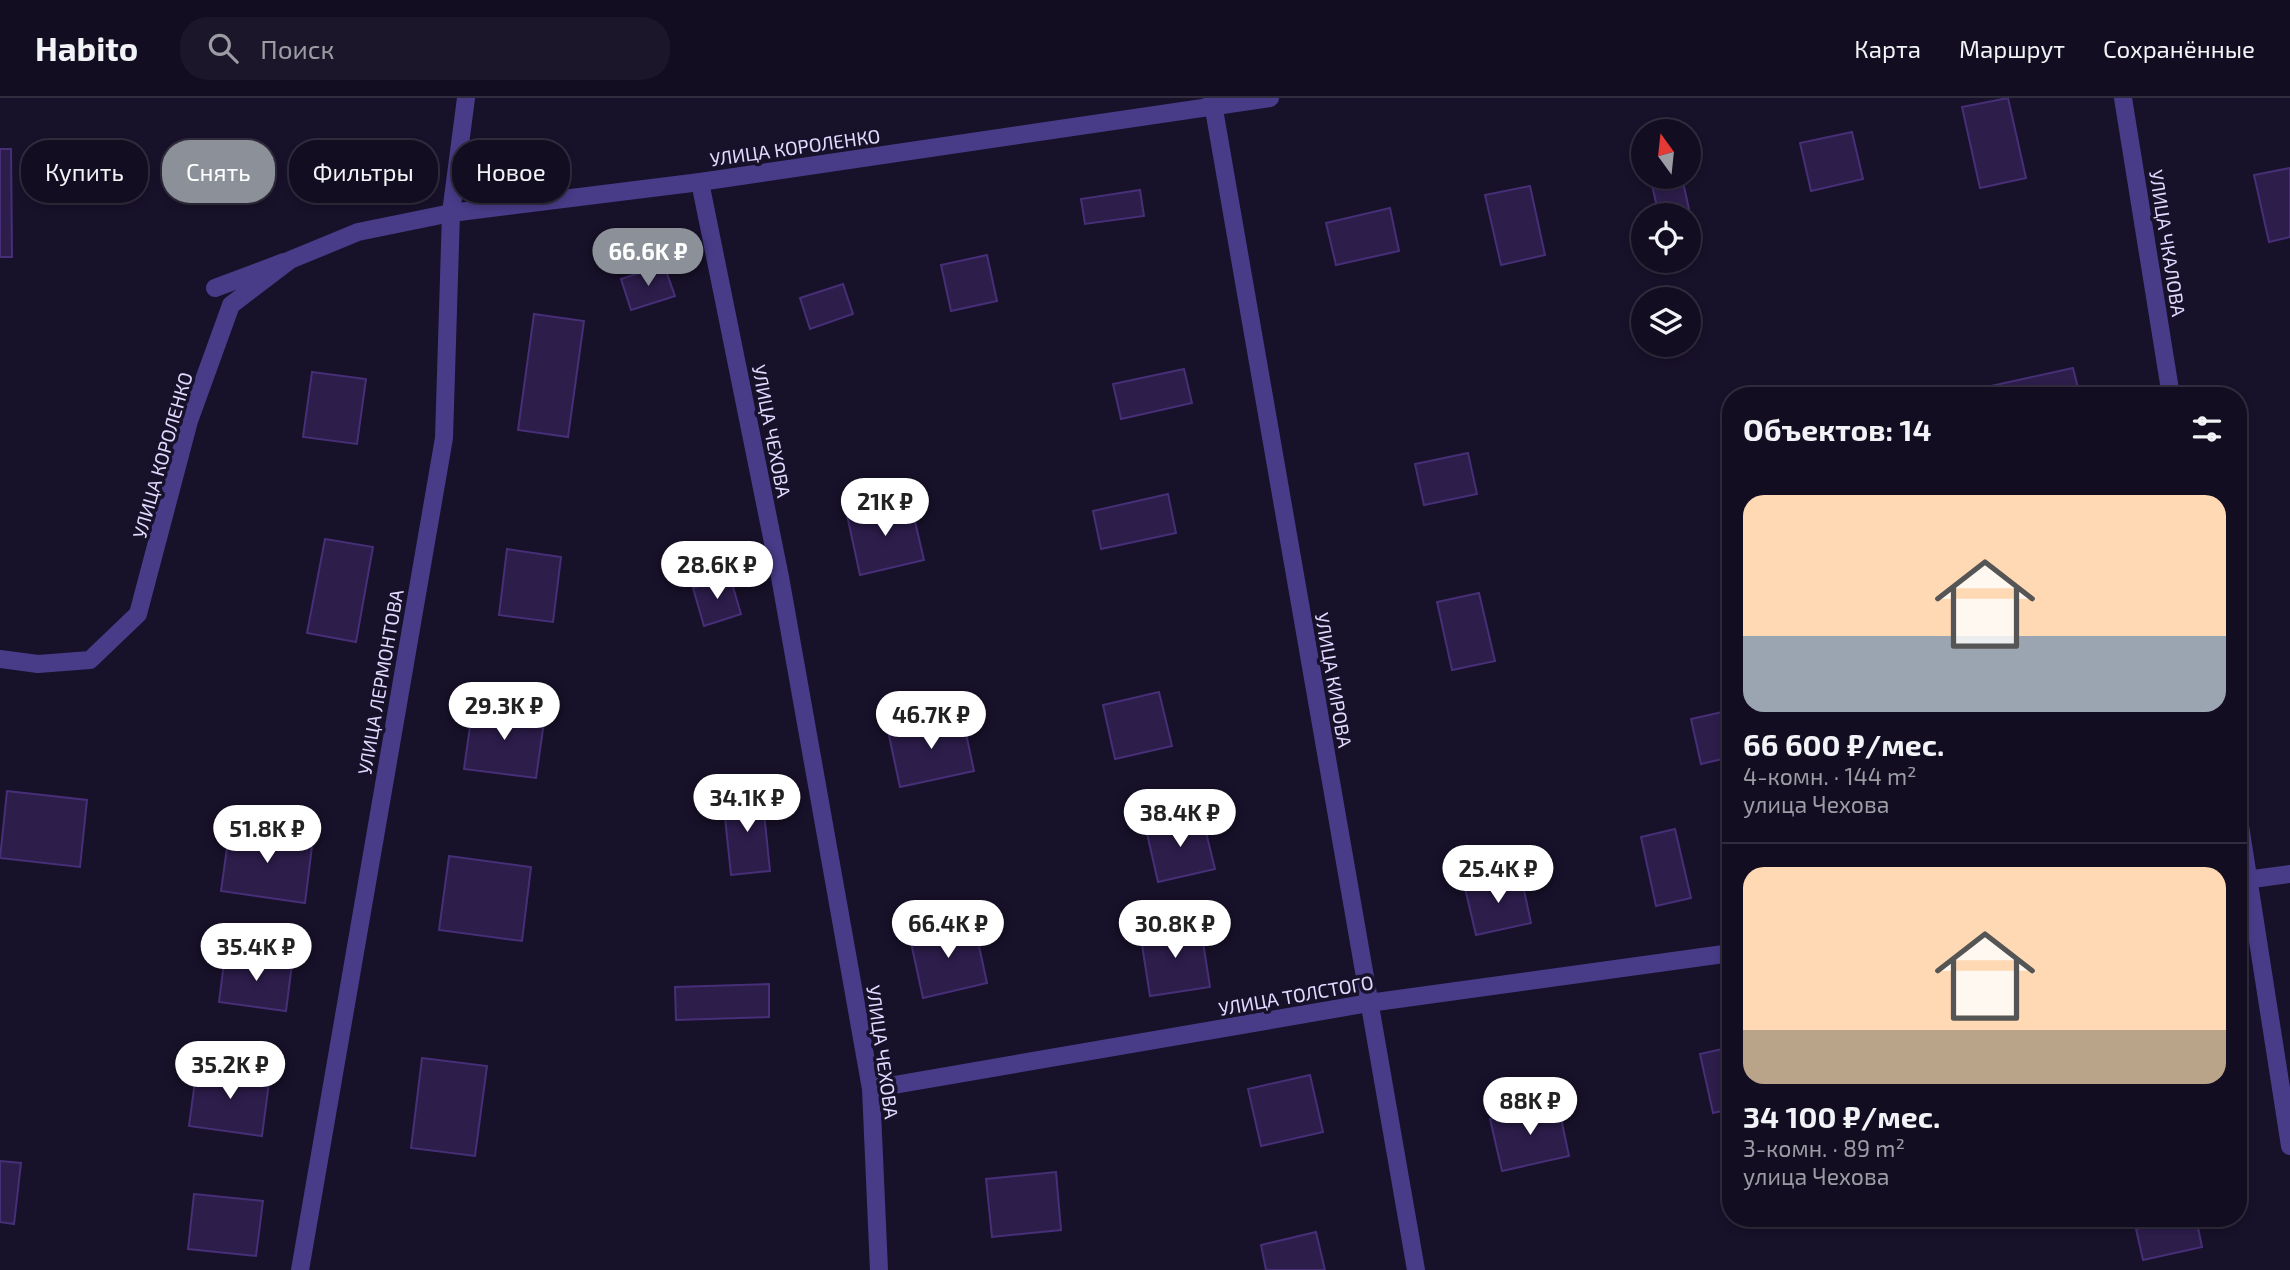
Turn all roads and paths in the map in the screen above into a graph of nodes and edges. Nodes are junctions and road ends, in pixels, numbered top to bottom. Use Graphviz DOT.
graph roads {
  1 [pos="466,98"];
  2 [pos="1270,98"];
  3 [pos="2123,98"];
  4 [pos="1212,102"];
  5 [pos="701,182"];
  6 [pos="451,213"];
  7 [pos="290,260"];
  8 [pos="215,288"];
  9 [pos="2170,387"];
  10 [pos="0,659"];
  11 [pos="2290,874"];
  12 [pos="2247,881"];
  13 [pos="2247,898"];
  14 [pos="1722,954"];
  15 [pos="1369,1003"];
  16 [pos="871,1088"];
  17 [pos="2290,1146"];
  18 [pos="300,1270"];
  19 [pos="879,1270"];
  20 [pos="1416,1270"];
  1 -- 6 [label="street, УЛИЦА ЛЕРМОНТОВА"];
  2 -- 4 [label="street, УЛИЦА КОРОЛЕНКО"];
  3 -- 9 [label="street, УЛИЦА ЧКАЛОВА"];
  4 -- 5 [label="street, УЛИЦА КОРОЛЕНКО"];
  4 -- 15 [label="street, УЛИЦА КИРОВА"];
  5 -- 6 [label="street, УЛИЦА КОРОЛЕНКО"];
  5 -- 16 [label="street, УЛИЦА ЧЕХОВА"];
  6 -- 7 [label="street, УЛИЦА КОРОЛЕНКО"];
  6 -- 18 [label="street, УЛИЦА ЛЕРМОНТОВА"];
  7 -- 8 [label="street"];
  7 -- 10 [label="street, УЛИЦА КОРОЛЕНКО"];
  11 -- 12 [label="street"];
  13 -- 17 [label="street"];
  14 -- 15 [label="street, УЛИЦА ТОЛСТОГО"];
  15 -- 16 [label="street, УЛИЦА ТОЛСТОГО"];
  15 -- 20 [label="street, УЛИЦА КИРОВА"];
  16 -- 19 [label="street, УЛИЦА ЧЕХОВА"];
}
